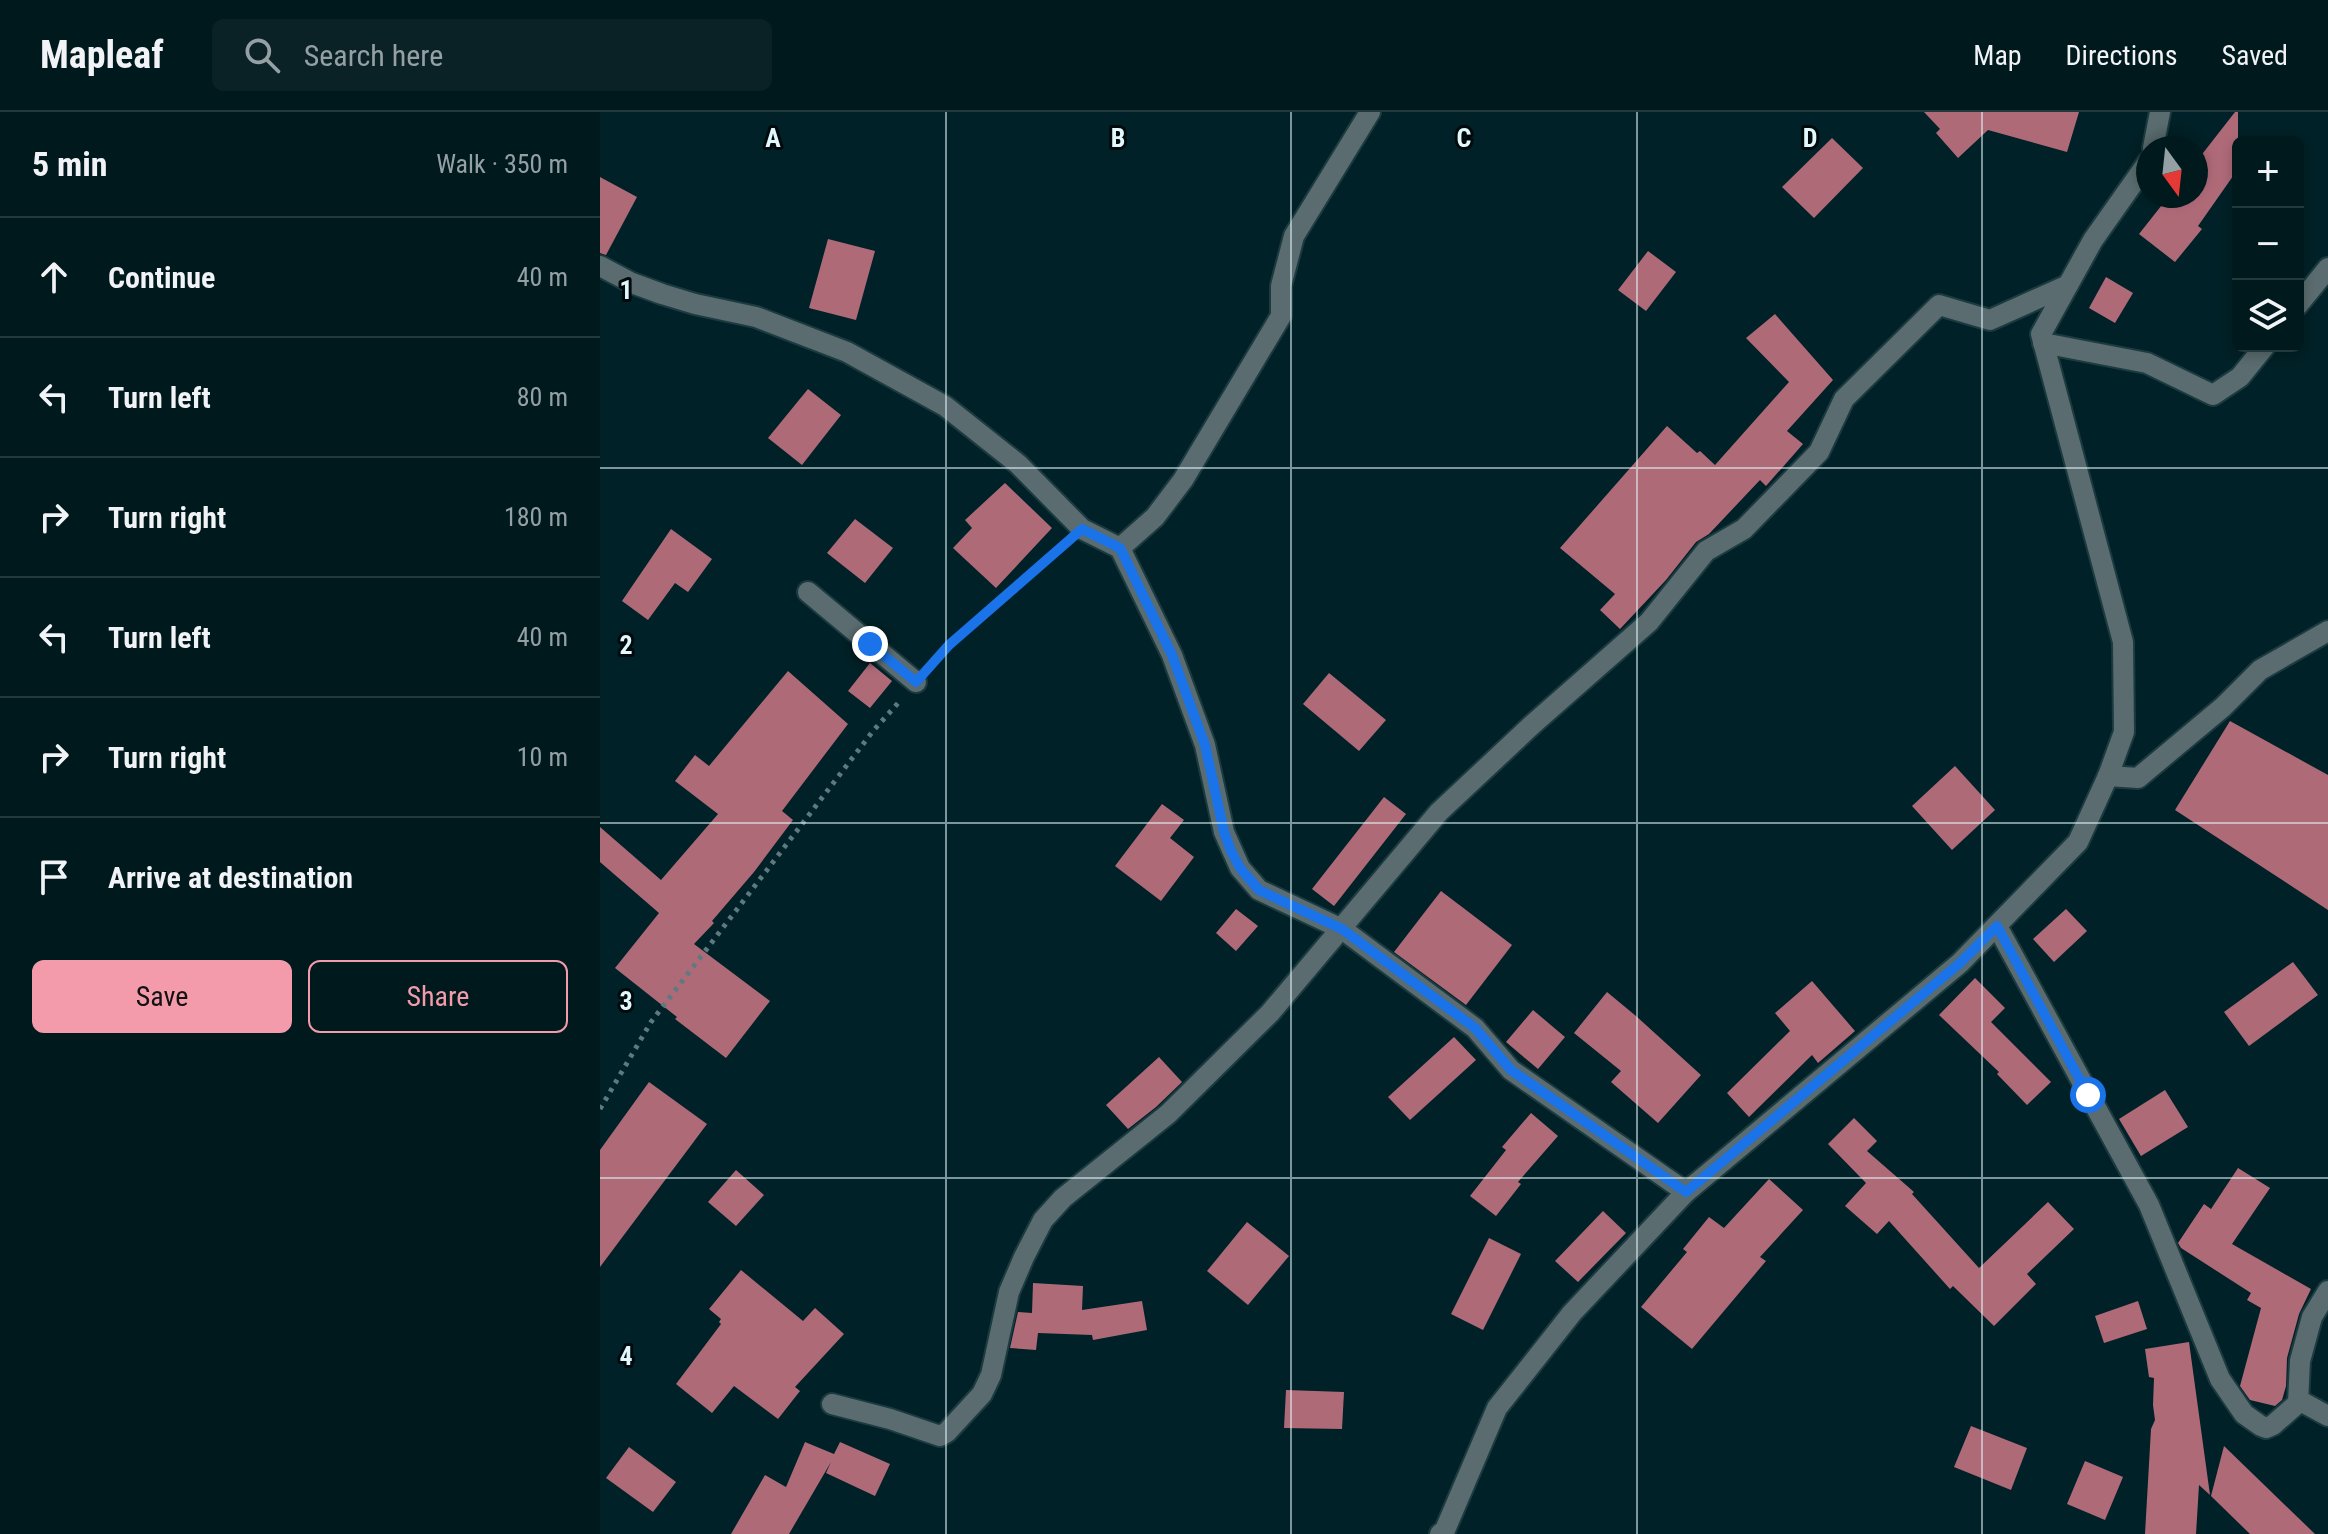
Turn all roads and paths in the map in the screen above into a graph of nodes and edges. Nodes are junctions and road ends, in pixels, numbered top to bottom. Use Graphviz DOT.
graph roads {
  1 [pos="1370,112"];
  2 [pos="2160,112"];
  3 [pos="2155,136"];
  4 [pos="2136,179"];
  5 [pos="600,266"];
  6 [pos="2328,268"];
  7 [pos="2068,285"];
  8 [pos="2304,298"];
  9 [pos="2043,343"];
  10 [pos="2260,352"];
  11 [pos="1082,529"];
  12 [pos="1120,548"];
  13 [pos="808,592"];
  14 [pos="2328,631"];
  15 [pos="916,682"];
  16 [pos="2108,776"];
  17 [pos="1997,926"];
  18 [pos="1342,929"];
  19 [pos="600,1109"];
  20 [pos="1686,1192"];
  21 [pos="2328,1291"];
  22 [pos="2298,1403"];
  23 [pos="832,1404"];
  24 [pos="2328,1416"];
  25 [pos="1440,1534"];
  1 -- 12 [label="street"];
  2 -- 3 [label="street"];
  4 -- 7 [label="street"];
  5 -- 11 [label="street"];
  6 -- 8 [label="street"];
  7 -- 9 [label="street"];
  7 -- 18 [label="street"];
  9 -- 10 [label="street"];
  9 -- 16 [label="street"];
  11 -- 12 [label="street"];
  11 -- 15 [label="path"];
  12 -- 18 [label="street"];
  13 -- 15 [label="street"];
  14 -- 16 [label="street"];
  15 -- 19 [label="path"];
  16 -- 17 [label="street"];
  17 -- 20 [label="street"];
  17 -- 22 [label="street"];
  18 -- 20 [label="street"];
  18 -- 23 [label="street"];
  20 -- 25 [label="street"];
  21 -- 22 [label="street"];
  22 -- 24 [label="street"];
}
